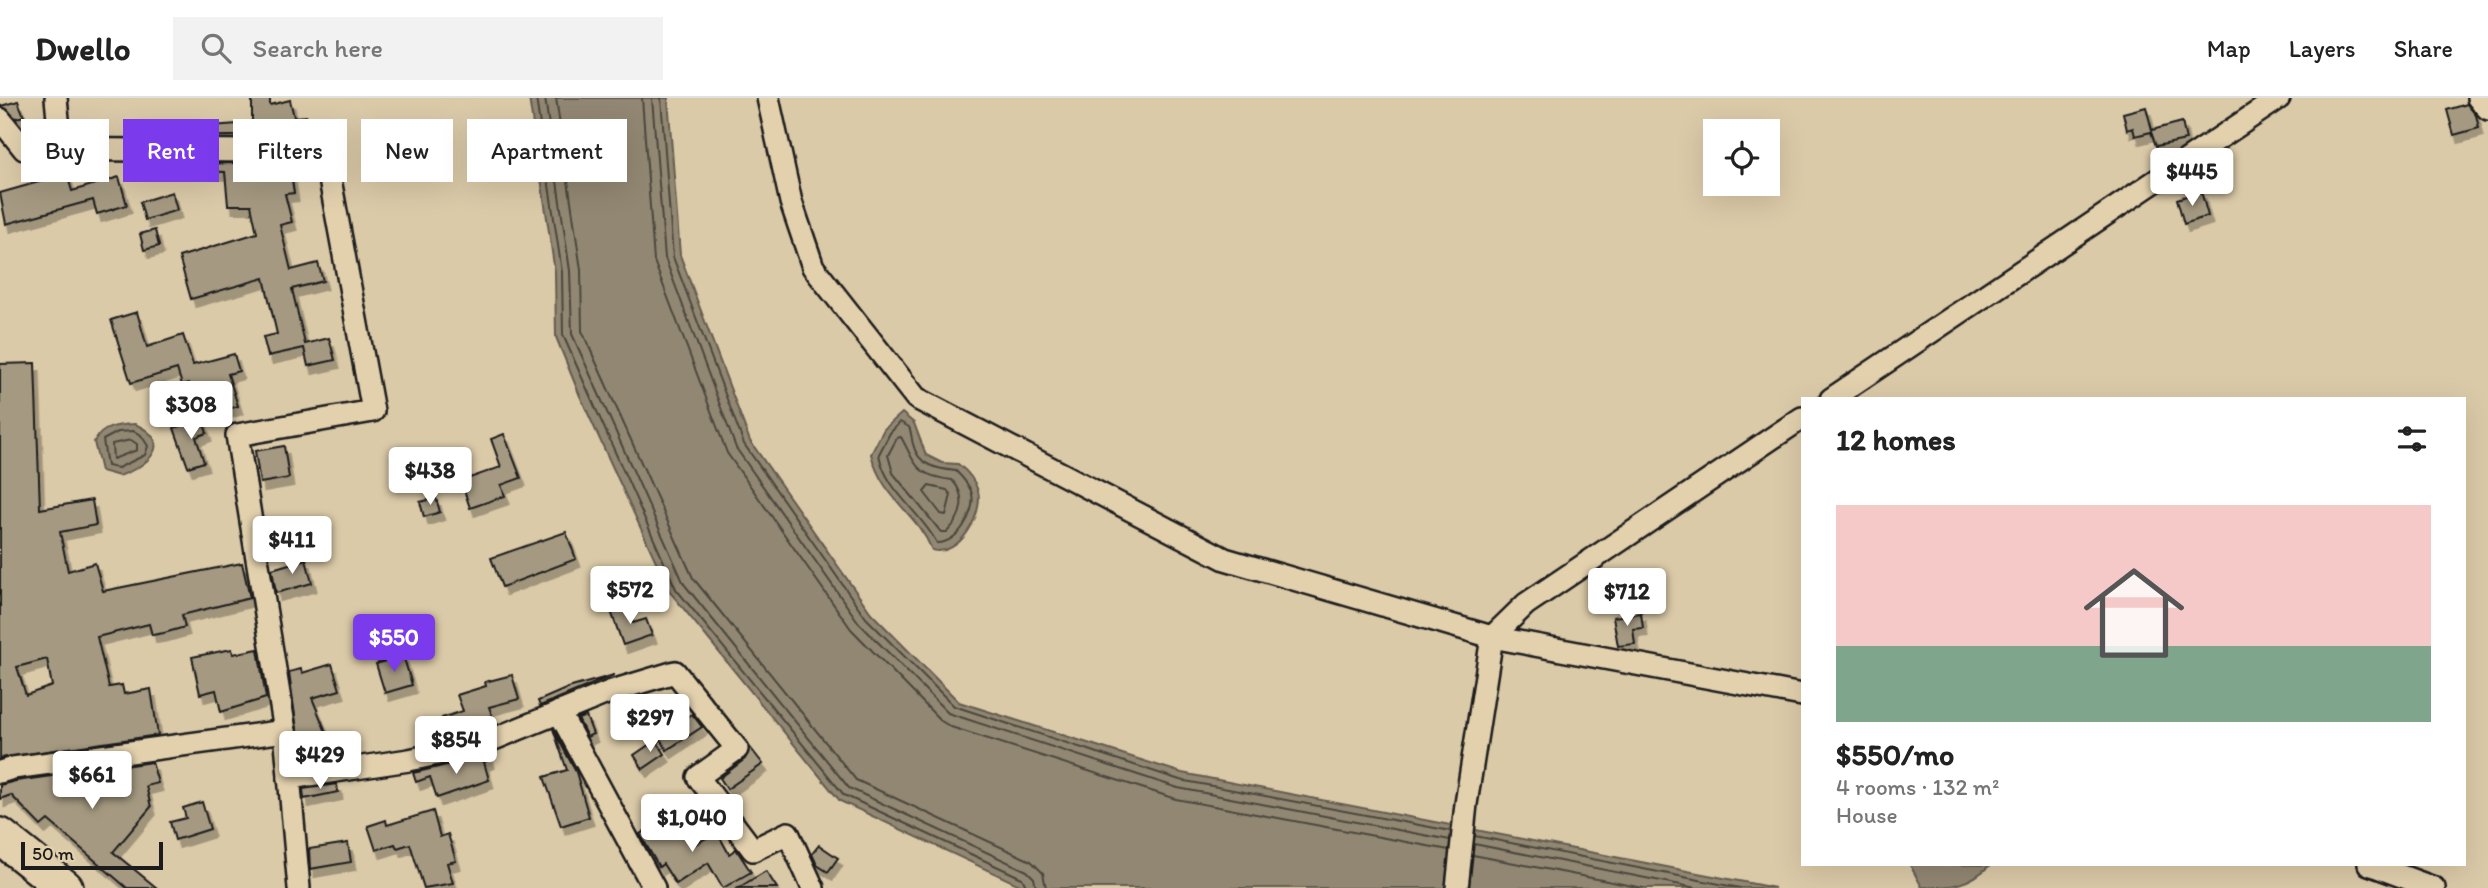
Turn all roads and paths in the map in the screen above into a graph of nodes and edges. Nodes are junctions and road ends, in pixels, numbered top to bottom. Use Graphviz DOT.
graph roads {
  1 [pos="56,98"];
  2 [pos="768,98"];
  3 [pos="2279,98"];
  4 [pos="2478,98"];
  5 [pos="2488,109"];
  6 [pos="0,119"];
  7 [pos="58,119"];
  8 [pos="21,145"];
  9 [pos="109,150"];
  10 [pos="1834,397"];
  11 [pos="1801,419"];
  12 [pos="1492,637"];
  13 [pos="1801,695"];
  14 [pos="559,712"];
  15 [pos="285,731"];
  16 [pos="0,772"];
  17 [pos="289,778"];
  18 [pos="0,836"];
  19 [pos="2374,866"];
  20 [pos="65,888"];
  21 [pos="299,888"];
  22 [pos="654,888"];
  23 [pos="813,888"];
  24 [pos="1457,888"];
  25 [pos="2434,888"];
  1 -- 7 [label="street"];
  2 -- 12 [label="street"];
  3 -- 10 [label="street"];
  4 -- 5 [label="street"];
  6 -- 8 [label="street"];
  9 -- 15 [label="street"];
  11 -- 12 [label="street"];
  12 -- 13 [label="street"];
  12 -- 24 [label="street"];
  14 -- 17 [label="street"];
  14 -- 22 [label="street"];
  14 -- 23 [label="street"];
  15 -- 16 [label="street"];
  15 -- 17 [label="street"];
  17 -- 21 [label="street"];
  18 -- 20 [label="highway"];
  19 -- 25 [label="street"];
}
